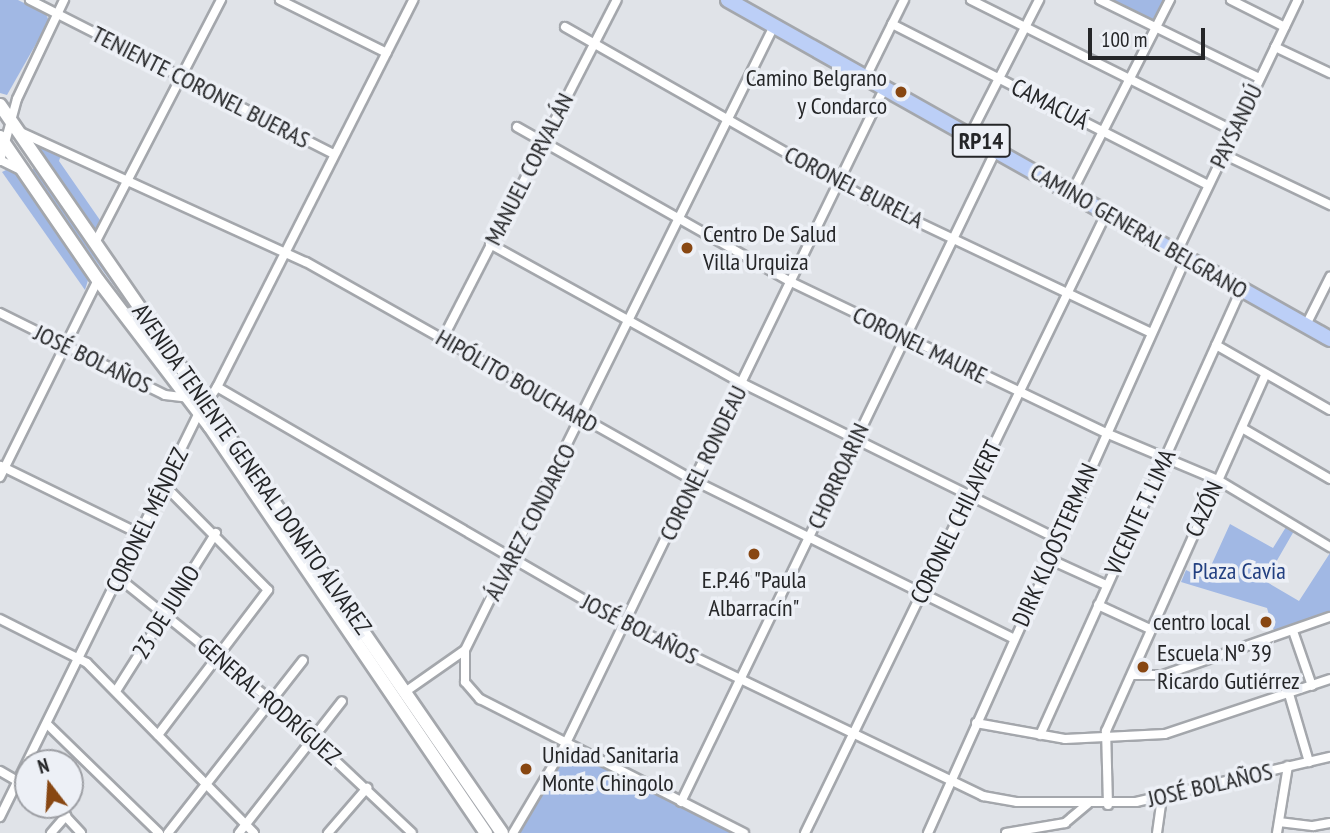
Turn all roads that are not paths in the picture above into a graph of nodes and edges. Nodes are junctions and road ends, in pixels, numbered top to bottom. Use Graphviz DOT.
graph roads {
  1 [pos="30,0"];
  2 [pos="64,0"];
  3 [pos="221,0"];
  4 [pos="280,0"];
  5 [pos="413,0"];
  6 [pos="617,0"];
  7 [pos="728,0"];
  8 [pos="904,0"];
  9 [pos="971,0"];
  10 [pos="1039,0"];
  11 [pos="1100,0"];
  12 [pos="1170,0"];
  13 [pos="1231,0"];
  14 [pos="1298,0"];
  15 [pos="57,15"];
  16 [pos="892,24"];
  17 [pos="774,26"];
  18 [pos="565,27"];
  19 [pos="1285,27"];
  20 [pos="1025,28"];
  21 [pos="1156,29"];
  22 [pos="594,45"];
  23 [pos="1275,47"];
  24 [pos="387,53"];
  25 [pos="1330,72"];
  26 [pos="183,76"];
  27 [pos="866,77"];
  28 [pos="1129,78"];
  29 [pos="1000,79"];
  30 [pos="1259,79"];
  31 [pos="885,87"];
  32 [pos="0,105"];
  33 [pos="729,121"];
  34 [pos="14,125"];
  35 [pos="517,127"];
  36 [pos="1103,131"];
  37 [pos="1234,131"];
  38 [pos="970,135"];
  39 [pos="2,140"];
  40 [pos="543,141"];
  41 [pos="996,150"];
  42 [pos="334,154"];
  43 [pos="1223,155"];
  44 [pos="0,161"];
  45 [pos="23,171"];
  46 [pos="131,179"];
  47 [pos="840,183"];
  48 [pos="1208,184"];
  49 [pos="1072,192"];
  50 [pos="1330,205"];
  51 [pos="1107,212"];
  52 [pos="681,220"];
  53 [pos="954,237"];
  54 [pos="95,243"];
  55 [pos="490,244"];
  56 [pos="286,252"];
  57 [pos="1181,255"];
  58 [pos="1330,277"];
  59 [pos="98,280"];
  60 [pos="791,282"];
  61 [pos="1241,289"];
  62 [pos="1067,293"];
  63 [pos="0,313"];
  64 [pos="632,321"];
  65 [pos="1306,325"];
  66 [pos="1150,333"];
  67 [pos="905,338"];
  68 [pos="1330,339"];
  69 [pos="443,340"];
  70 [pos="1216,345"];
  71 [pos="65,346"];
  72 [pos="1266,374"];
  73 [pos="742,383"];
  74 [pos="218,387"];
  75 [pos="1019,393"];
  76 [pos="188,398"];
  77 [pos="207,399"];
  78 [pos="1330,410"];
  79 [pos="199,413"];
  80 [pos="582,419"];
  81 [pos="1241,428"];
  82 [pos="1105,433"];
  83 [pos="856,438"];
  84 [pos="1165,457"];
  85 [pos="2,466"];
  86 [pos="0,477"];
  87 [pos="1330,479"];
  88 [pos="1217,480"];
  89 [pos="695,481"];
  90 [pos="165,486"];
  91 [pos="969,495"];
  92 [pos="216,533"];
  93 [pos="140,534"];
  94 [pos="809,538"];
  95 [pos="1058,539"];
  96 [pos="1330,547"];
  97 [pos="1049,559"];
  98 [pos="513,560"];
  99 [pos="119,578"];
  100 [pos="1106,585"];
  101 [pos="921,592"];
  102 [pos="1098,605"];
  103 [pos="167,613"];
  104 [pos="1330,617"];
  105 [pos="0,619"];
  106 [pos="624,623"];
  107 [pos="1150,629"];
  108 [pos="1293,631"];
  109 [pos="1013,638"];
  110 [pos="465,650"];
  111 [pos="220,655"];
  112 [pos="79,659"];
  113 [pos="303,660"];
  114 [pos="1132,675"];
  115 [pos="738,679"];
  116 [pos="1330,679"];
  117 [pos="1312,686"];
  118 [pos="116,691"];
  119 [pos="405,692"];
  120 [pos="1289,694"];
  121 [pos="272,701"];
  122 [pos="342,701"];
  123 [pos="976,723"];
  124 [pos="47,724"];
  125 [pos="853,734"];
  126 [pos="158,735"];
  127 [pos="1040,735"];
  128 [pos="313,737"];
  129 [pos="1104,737"];
  130 [pos="565,745"];
  131 [pos="34,749"];
  132 [pos="1330,757"];
  133 [pos="1309,762"];
  134 [pos="1288,766"];
  135 [pos="950,782"];
  136 [pos="206,786"];
  137 [pos="367,788"];
  138 [pos="14,790"];
  139 [pos="1162,799"];
  140 [pos="681,802"];
  141 [pos="1088,804"];
  142 [pos="1108,805"];
  143 [pos="0,817"];
  144 [pos="63,819"];
  145 [pos="69,819"];
  146 [pos="1279,822"];
  147 [pos="1330,823"];
  148 [pos="242,830"];
  149 [pos="409,832"];
  150 [pos="494,832"];
  151 [pos="51,833"];
  152 [pos="81,833"];
  153 [pos="159,833"];
  154 [pos="168,833"];
  155 [pos="254,833"];
  156 [pos="328,833"];
  157 [pos="513,833"];
  158 [pos="744,833"];
  159 [pos="805,833"];
  160 [pos="928,833"];
  161 [pos="1006,833"];
  162 [pos="1157,833"];
  163 [pos="1278,833"];
  1 -- 15 [label="street, TENIENTE CORONEL BUERAS"];
  2 -- 15 [label="street"];
  3 -- 26 [label="street"];
  4 -- 24 [label="street"];
  5 -- 24 [label="street, CORONEL MÉNDEZ"];
  6 -- 22 [label="street, MANUEL CORVALÁN"];
  7 -- 17 [label="main road, CAMINO GENERAL BELGRANO / RP14"];
  8 -- 16 [label="street"];
  9 -- 20 [label="street"];
  10 -- 20 [label="street"];
  11 -- 21 [label="street"];
  12 -- 21 [label="street"];
  13 -- 19 [label="street"];
  14 -- 19 [label="street, PAYSANDÚ"];
  15 -- 26 [label="street, TENIENTE CORONEL BUERAS"];
  15 -- 34 [label="street"];
  16 -- 27 [label="street"];
  16 -- 29 [label="street, CAMACUÁ"];
  17 -- 27 [label="main road, CAMINO GENERAL BELGRANO / RP14"];
  17 -- 33 [label="street, ÁLVAREZ CONDARCO"];
  18 -- 22 [label="street, CORONEL BURELA"];
  19 -- 23 [label="street, PAYSANDÚ"];
  20 -- 28 [label="street"];
  20 -- 29 [label="street"];
  21 -- 28 [label="street"];
  21 -- 30 [label="street"];
  22 -- 33 [label="street, CORONEL BURELA"];
  22 -- 40 [label="street, MANUEL CORVALÁN"];
  23 -- 25 [label="street"];
  23 -- 30 [label="street, PAYSANDÚ"];
  24 -- 42 [label="street, CORONEL MÉNDEZ"];
  26 -- 42 [label="street, TENIENTE CORONEL BUERAS"];
  26 -- 46 [label="street"];
  27 -- 31 [label="main road, CAMINO GENERAL BELGRANO / RP14"];
  28 -- 36 [label="street"];
  28 -- 37 [label="street"];
  29 -- 36 [label="street, CAMACUÁ"];
  29 -- 38 [label="street"];
  30 -- 37 [label="street, PAYSANDÚ"];
  31 -- 38 [label="main road, CAMINO GENERAL BELGRANO / RP14"];
  31 -- 47 [label="street, CORONEL RONDEAU"];
  32 -- 34 [label="main road, AVENIDA TENIENTE GENERAL DONATO ÁLVAREZ"];
  33 -- 47 [label="street, CORONEL BURELA"];
  33 -- 52 [label="street, ÁLVAREZ CONDARCO"];
  34 -- 39 [label="street"];
  34 -- 46 [label="street, HIPÓLITO BOUCHARD"];
  34 -- 54 [label="main road, AVENIDA TENIENTE GENERAL DONATO ÁLVAREZ"];
  35 -- 40 [label="street, CORONEL MAURE"];
  36 -- 48 [label="street, CAMACUÁ"];
  36 -- 49 [label="street"];
  37 -- 43 [label="street, PAYSANDÚ"];
  38 -- 41 [label="main road, CAMINO GENERAL BELGRANO / RP14"];
  39 -- 44 [label="street"];
  39 -- 45 [label="main road, AVENIDA TENIENTE GENERAL DONATO ÁLVAREZ"];
  40 -- 52 [label="street, CORONEL MAURE"];
  40 -- 55 [label="street, MANUEL CORVALÁN"];
  41 -- 49 [label="main road, CAMINO GENERAL BELGRANO / RP14"];
  41 -- 53 [label="street, CHORROARIN"];
  42 -- 56 [label="street, CORONEL MÉNDEZ"];
  43 -- 48 [label="street, PAYSANDÚ"];
  43 -- 50 [label="street"];
  44 -- 45 [label="street"];
  45 -- 59 [label="main road, AVENIDA TENIENTE GENERAL DONATO ÁLVAREZ"];
  46 -- 54 [label="street"];
  46 -- 56 [label="street, HIPÓLITO BOUCHARD"];
  47 -- 53 [label="street, CORONEL BURELA"];
  47 -- 60 [label="street, CORONEL RONDEAU"];
  48 -- 57 [label="street, PAYSANDÚ"];
  49 -- 51 [label="main road, CAMINO GENERAL BELGRANO / RP14"];
  51 -- 57 [label="main road, CAMINO GENERAL BELGRANO / RP14"];
  51 -- 62 [label="street, CORONEL CHILAVERT"];
  52 -- 60 [label="street, CORONEL MAURE"];
  52 -- 64 [label="street, ÁLVAREZ CONDARCO"];
  53 -- 62 [label="street, CORONEL BURELA"];
  53 -- 67 [label="street, CHORROARIN"];
  54 -- 77 [label="main road, AVENIDA TENIENTE GENERAL DONATO ÁLVAREZ"];
  55 -- 64 [label="street"];
  55 -- 69 [label="street, MANUEL CORVALÁN"];
  56 -- 69 [label="street, HIPÓLITO BOUCHARD"];
  56 -- 74 [label="street, CORONEL MÉNDEZ"];
  57 -- 61 [label="main road, CAMINO GENERAL BELGRANO / RP14"];
  57 -- 66 [label="street, DIRK KLOOSTERMAN"];
  58 -- 65 [label="street"];
  59 -- 71 [label="street"];
  59 -- 76 [label="main road, AVENIDA TENIENTE GENERAL DONATO ÁLVAREZ"];
  60 -- 67 [label="street, CORONEL MAURE"];
  60 -- 73 [label="street, CORONEL RONDEAU"];
  61 -- 65 [label="main road, CAMINO GENERAL BELGRANO / RP14"];
  61 -- 70 [label="street, VICENTE T. LIMA"];
  62 -- 66 [label="street, CORONEL BURELA"];
  62 -- 75 [label="street, CORONEL CHILAVERT"];
  63 -- 71 [label="street, JOSÉ BOLAÑOS"];
  64 -- 73 [label="street"];
  64 -- 80 [label="street, ÁLVAREZ CONDARCO"];
  65 -- 68 [label="main road, CAMINO GENERAL BELGRANO / RP14"];
  66 -- 82 [label="street, DIRK KLOOSTERMAN"];
  67 -- 75 [label="street, CORONEL MAURE"];
  67 -- 83 [label="street, CHORROARIN"];
  69 -- 80 [label="street, HIPÓLITO BOUCHARD"];
  70 -- 72 [label="street"];
  70 -- 84 [label="street, VICENTE T. LIMA"];
  71 -- 76 [label="street, JOSÉ BOLAÑOS"];
  71 -- 85 [label="street"];
  72 -- 78 [label="street"];
  72 -- 81 [label="street, CAZÓN"];
  73 -- 83 [label="street"];
  73 -- 89 [label="street, CORONEL RONDEAU"];
  74 -- 77 [label="street, CORONEL MÉNDEZ"];
  74 -- 98 [label="street, JOSÉ BOLAÑOS"];
  75 -- 82 [label="street, CORONEL MAURE"];
  75 -- 91 [label="street, CORONEL CHILAVERT"];
  76 -- 79 [label="main road, AVENIDA TENIENTE GENERAL DONATO ÁLVAREZ"];
  77 -- 79 [label="street, CORONEL MÉNDEZ"];
  77 -- 119 [label="main road, AVENIDA TENIENTE GENERAL DONATO ÁLVAREZ"];
  79 -- 90 [label="street, CORONEL MÉNDEZ"];
  79 -- 150 [label="main road, AVENIDA TENIENTE GENERAL DONATO ÁLVAREZ"];
  80 -- 89 [label="street, HIPÓLITO BOUCHARD"];
  80 -- 98 [label="street, ÁLVAREZ CONDARCO"];
  81 -- 87 [label="street"];
  81 -- 88 [label="street, CAZÓN"];
  82 -- 84 [label="street, CORONEL MAURE"];
  82 -- 95 [label="street, DIRK KLOOSTERMAN"];
  83 -- 91 [label="street"];
  83 -- 94 [label="street, CHORROARIN"];
  84 -- 88 [label="street, CORONEL MAURE"];
  84 -- 100 [label="street, VICENTE T. LIMA"];
  85 -- 86 [label="street"];
  85 -- 93 [label="street"];
  88 -- 96 [label="street, CORONEL MAURE"];
  88 -- 107 [label="street, CAZÓN"];
  89 -- 94 [label="street, HIPÓLITO BOUCHARD"];
  89 -- 106 [label="street, CORONEL RONDEAU"];
  90 -- 92 [label="street"];
  90 -- 93 [label="street, CORONEL MÉNDEZ"];
  91 -- 95 [label="street"];
  91 -- 101 [label="street, CORONEL CHILAVERT"];
  92 -- 103 [label="street, 23 DE JUNIO"];
  92 -- 111 [label="street"];
  93 -- 99 [label="street, CORONEL MÉNDEZ"];
  94 -- 101 [label="street, HIPÓLITO BOUCHARD"];
  94 -- 115 [label="street, CHORROARIN"];
  95 -- 97 [label="street, DIRK KLOOSTERMAN"];
  97 -- 100 [label="street"];
  97 -- 109 [label="street, DIRK KLOOSTERMAN"];
  98 -- 106 [label="street, JOSÉ BOLAÑOS"];
  98 -- 110 [label="street, ÁLVAREZ CONDARCO"];
  99 -- 103 [label="street, GENERAL RODRÍGUEZ"];
  99 -- 112 [label="street, CORONEL MÉNDEZ"];
  100 -- 102 [label="street, VICENTE T. LIMA"];
  101 -- 109 [label="street, HIPÓLITO BOUCHARD"];
  101 -- 125 [label="street, CORONEL CHILAVERT"];
  102 -- 107 [label="street"];
  102 -- 127 [label="street, VICENTE T. LIMA"];
  103 -- 111 [label="street, GENERAL RODRÍGUEZ"];
  103 -- 118 [label="street, 23 DE JUNIO"];
  104 -- 108 [label="street"];
  105 -- 112 [label="street"];
  106 -- 115 [label="street, JOSÉ BOLAÑOS"];
  106 -- 130 [label="street, CORONEL RONDEAU"];
  107 -- 114 [label="street, CAZÓN"];
  108 -- 114 [label="street"];
  108 -- 117 [label="street"];
  109 -- 123 [label="street, DIRK KLOOSTERMAN"];
  110 -- 119 [label="street, ÁLVAREZ CONDARCO"];
  110 -- 130 [label="street"];
  111 -- 121 [label="street, GENERAL RODRÍGUEZ"];
  111 -- 126 [label="street"];
  112 -- 118 [label="street"];
  112 -- 124 [label="street, CORONEL MÉNDEZ"];
  113 -- 121 [label="street"];
  114 -- 129 [label="street, CAZÓN"];
  115 -- 125 [label="street, JOSÉ BOLAÑOS"];
  115 -- 140 [label="street, CHORROARIN"];
  116 -- 117 [label="street"];
  117 -- 120 [label="street"];
  118 -- 126 [label="street"];
  119 -- 150 [label="main road, AVENIDA TENIENTE GENERAL DONATO ÁLVAREZ"];
  120 -- 129 [label="street"];
  120 -- 133 [label="street"];
  121 -- 128 [label="street, GENERAL RODRÍGUEZ"];
  121 -- 136 [label="street"];
  122 -- 128 [label="street"];
  123 -- 127 [label="street"];
  123 -- 135 [label="street, DIRK KLOOSTERMAN"];
  124 -- 131 [label="street, CORONEL MÉNDEZ"];
  124 -- 153 [label="street"];
  125 -- 135 [label="street, JOSÉ BOLAÑOS"];
  125 -- 159 [label="street, CORONEL CHILAVERT"];
  126 -- 136 [label="street"];
  127 -- 129 [label="street"];
  128 -- 137 [label="street, GENERAL RODRÍGUEZ"];
  128 -- 148 [label="street"];
  129 -- 142 [label="street, CAZÓN"];
  130 -- 140 [label="street"];
  130 -- 157 [label="street, CORONEL RONDEAU"];
  132 -- 133 [label="street, JOSÉ BOLAÑOS"];
  133 -- 134 [label="street, JOSÉ BOLAÑOS"];
  134 -- 139 [label="street, JOSÉ BOLAÑOS"];
  134 -- 146 [label="street"];
  135 -- 141 [label="street, JOSÉ BOLAÑOS"];
  135 -- 160 [label="street, DIRK KLOOSTERMAN"];
  136 -- 148 [label="street"];
  136 -- 154 [label="street"];
  137 -- 149 [label="street, GENERAL RODRÍGUEZ"];
  137 -- 156 [label="street"];
  138 -- 143 [label="street, CORONEL MÉNDEZ"];
  139 -- 142 [label="street, JOSÉ BOLAÑOS"];
  139 -- 162 [label="street"];
  140 -- 158 [label="street"];
  141 -- 142 [label="street, JOSÉ BOLAÑOS"];
  141 -- 161 [label="street"];
  144 -- 151 [label="street"];
  145 -- 152 [label="street"];
  146 -- 147 [label="street"];
  146 -- 163 [label="street"];
  148 -- 155 [label="street"];
}
